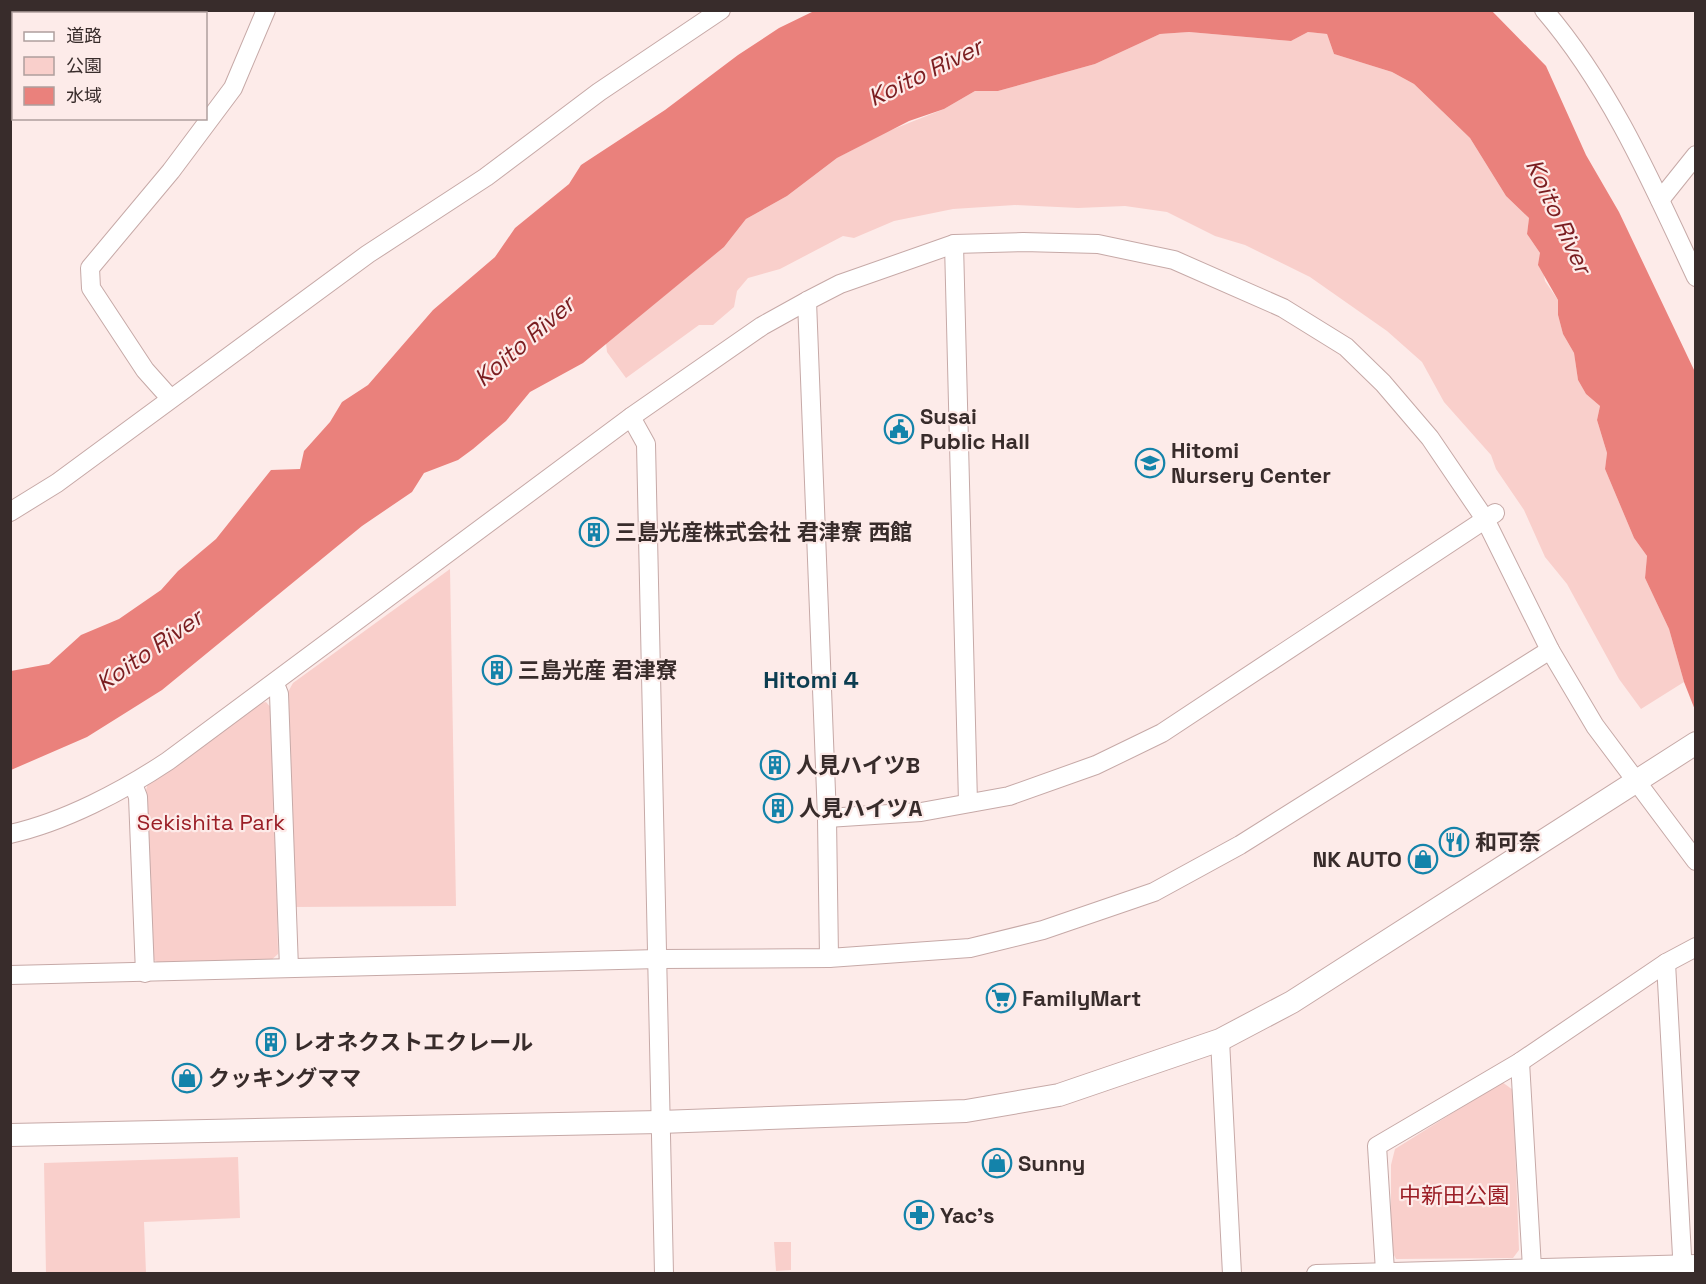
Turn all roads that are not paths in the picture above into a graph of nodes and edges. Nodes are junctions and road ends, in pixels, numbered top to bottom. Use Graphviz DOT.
graph roads {
  1 [pos="266,10"];
  2 [pos="721,10"];
  3 [pos="1544,10"];
  4 [pos="1695,155"];
  5 [pos="1660,200"];
  6 [pos="954,244"];
  7 [pos="1695,277"];
  8 [pos="807,301"];
  9 [pos="170,398"];
  10 [pos="630,417"];
  11 [pos="10,512"];
  12 [pos="1490,516"];
  13 [pos="1550,650"];
  14 [pos="275,684"];
  15 [pos="1695,743"];
  16 [pos="1635,782"];
  17 [pos="133,784"];
  18 [pos="968,803"];
  19 [pos="827,818"];
  20 [pos="10,834"];
  21 [pos="1695,861"];
  22 [pos="1695,947"];
  23 [pos="829,958"];
  24 [pos="659,959"];
  25 [pos="1666,963"];
  26 [pos="290,968"];
  27 [pos="145,973"];
  28 [pos="10,975"];
  29 [pos="1220,1040"];
  30 [pos="1520,1062"];
  31 [pos="660,1122"];
  32 [pos="10,1135"];
  33 [pos="1687,1267"];
  34 [pos="1532,1268"];
  35 [pos="1385,1271"];
  36 [pos="664,1274"];
  37 [pos="1232,1274"];
  38 [pos="1316,1274"];
  1 -- 9 [label="street"];
  2 -- 9 [label="street"];
  3 -- 5 [label="street"];
  4 -- 5 [label="street"];
  5 -- 7 [label="street"];
  6 -- 8 [label="street"];
  6 -- 12 [label="street"];
  6 -- 18 [label="street"];
  8 -- 10 [label="street"];
  8 -- 19 [label="street"];
  9 -- 11 [label="street"];
  10 -- 14 [label="street"];
  10 -- 24 [label="street"];
  12 -- 13 [label="street"];
  12 -- 18 [label="street"];
  13 -- 16 [label="street"];
  13 -- 23 [label="street"];
  14 -- 17 [label="street"];
  14 -- 26 [label="street"];
  15 -- 16 [label="street"];
  16 -- 21 [label="street"];
  16 -- 29 [label="street"];
  17 -- 20 [label="street"];
  17 -- 27 [label="street"];
  18 -- 19 [label="street"];
  19 -- 23 [label="street"];
  22 -- 25 [label="street"];
  23 -- 24 [label="street"];
  24 -- 26 [label="street"];
  24 -- 31 [label="street"];
  25 -- 30 [label="street"];
  25 -- 33 [label="street"];
  26 -- 27 [label="street"];
  27 -- 28 [label="street"];
  29 -- 31 [label="street"];
  29 -- 37 [label="street"];
  30 -- 34 [label="street"];
  30 -- 35 [label="street"];
  31 -- 32 [label="street"];
  31 -- 36 [label="street"];
  33 -- 34 [label="street"];
  34 -- 35 [label="street"];
  35 -- 38 [label="street"];
}
